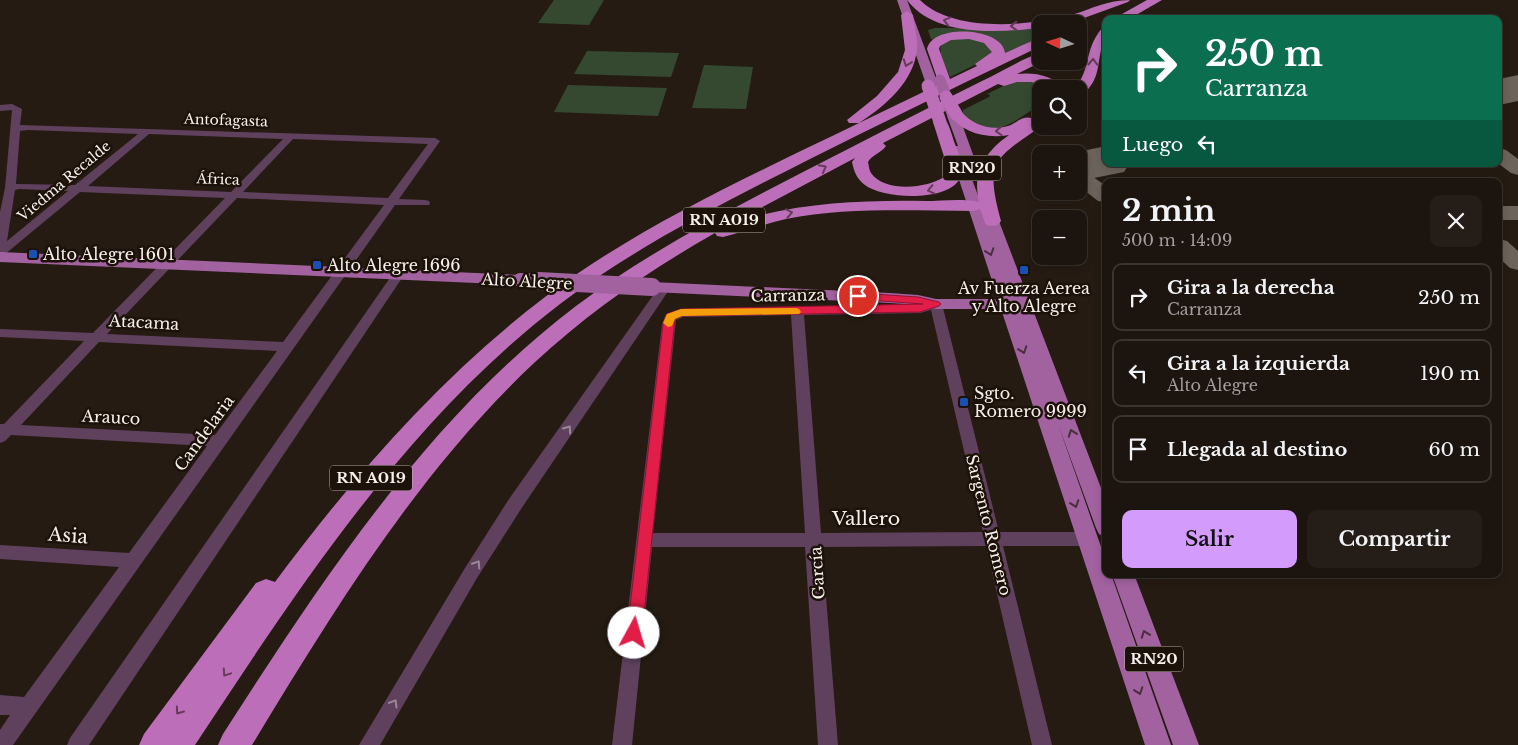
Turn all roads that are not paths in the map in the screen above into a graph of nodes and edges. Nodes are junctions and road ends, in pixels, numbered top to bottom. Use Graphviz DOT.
graph roads {
  1 [pos="902,0"];
  2 [pos="912,0"];
  3 [pos="1125,0"];
  4 [pos="1157,0"];
  5 [pos="908,15"];
  6 [pos="1081,15"];
  7 [pos="1127,15"];
  8 [pos="1134,15"];
  9 [pos="1088,18"];
  10 [pos="1032,24"];
  11 [pos="1102,27"];
  12 [pos="1088,34"];
  13 [pos="1102,36"];
  14 [pos="1032,45"];
  15 [pos="1032,62"];
  16 [pos="926,68"];
  17 [pos="1035,80"];
  18 [pos="1087,81"];
  19 [pos="936,82"];
  20 [pos="0,108"];
  21 [pos="947,109"];
  22 [pos="1032,117"];
  23 [pos="1032,127"];
  24 [pos="15,129"];
  25 [pos="147,131"];
  26 [pos="291,136"];
  27 [pos="435,141"];
  28 [pos="12,151"];
  29 [pos="0,154"];
  30 [pos="781,160"];
  31 [pos="10,188"];
  32 [pos="78,188"];
  33 [pos="234,194"];
  34 [pos="391,201"];
  35 [pos="425,203"];
  36 [pos="974,206"];
  37 [pos="3,210"];
  38 [pos="992,221"];
  39 [pos="2,252"];
  40 [pos="615,257"];
  41 [pos="166,264"];
  42 [pos="340,272"];
  43 [pos="593,272"];
  44 [pos="398,275"];
  45 [pos="658,287"];
  46 [pos="936,304"];
  47 [pos="1016,304"];
  48 [pos="797,312"];
  49 [pos="0,333"];
  50 [pos="96,338"];
  51 [pos="286,347"];
  52 [pos="3,431"];
  53 [pos="220,441"];
  54 [pos="1102,518"];
  55 [pos="992,539"];
  56 [pos="1087,539"];
  57 [pos="644,540"];
  58 [pos="815,540"];
  59 [pos="0,552"];
  60 [pos="133,561"];
  61 [pos="1124,578"];
  62 [pos="0,705"];
  63 [pos="29,706"];
  64 [pos="1,745"];
  65 [pos="77,745"];
  66 [pos="155,745"];
  67 [pos="178,745"];
  68 [pos="234,745"];
  69 [pos="239,745"];
  70 [pos="369,745"];
  71 [pos="622,745"];
  72 [pos="828,745"];
  73 [pos="1042,745"];
  74 [pos="1158,745"];
  75 [pos="1186,745"];
  1 -- 5 [label="main road"];
  10 -- 2 [label="highway, one-way"];
  2 -- 19 [label="main road"];
  3 -- 6 [label="highway"];
  3 -- 9 [label="highway"];
  4 -- 7 [label="highway"];
  4 -- 8 [label="highway"];
  5 -- 16 [label="main road"];
  5 -- 30 [label="highway, one-way"];
  11 -- 12 [label="highway"];
  18 -- 13 [label="highway, one-way"];
  14 -- 40 [label="highway, RN A019"];
  15 -- 21 [label="highway, RN A019"];
  16 -- 19 [label="highway"];
  17 -- 21 [label="highway"];
  19 -- 21 [label="highway, bridge"];
  19 -- 21 [label="highway, bridge"];
  19 -- 30 [label="highway"];
  20 -- 24 [label="street"];
  21 -- 21 [label="highway, one-way"];
  22 -- 21 [label="highway, one-way"];
  21 -- 36 [label="main road, RN20"];
  21 -- 38 [label="main road, RN20"];
  68 -- 21 [label="highway, RN A019, one-way"];
  23 -- 38 [label="highway"];
  24 -- 25 [label="street, Antofagasta"];
  24 -- 28 [label="street"];
  25 -- 26 [label="street, Antofagasta"];
  25 -- 32 [label="street, Viedma Recalde"];
  26 -- 27 [label="street, Antofagasta"];
  26 -- 33 [label="street"];
  27 -- 34 [label="street, Candelaria"];
  28 -- 29 [label="street"];
  28 -- 31 [label="street"];
  30 -- 40 [label="highway"];
  31 -- 32 [label="street, África"];
  31 -- 37 [label="street"];
  32 -- 33 [label="street, África"];
  32 -- 39 [label="street, Viedma Recalde"];
  33 -- 34 [label="street, África"];
  33 -- 41 [label="street"];
  34 -- 35 [label="street, África"];
  34 -- 42 [label="street, Candelaria"];
  36 -- 47 [label="main road, RN20, one-way"];
  69 -- 36 [label="highway, one-way"];
  37 -- 39 [label="street"];
  38 -- 47 [label="main road, RN20"];
  39 -- 41 [label="main road, Alto Alegre"];
  40 -- 43 [label="highway, RN A019"];
  41 -- 42 [label="main road, Alto Alegre"];
  41 -- 50 [label="street"];
  42 -- 44 [label="main road, Alto Alegre"];
  42 -- 51 [label="street, Candelaria"];
  43 -- 66 [label="highway, one-way"];
  43 -- 67 [label="highway, RN A019, one-way"];
  44 -- 45 [label="main road, Alto Alegre, bridge"];
  44 -- 65 [label="street"];
  45 -- 46 [label="main road, Alto Alegre"];
  70 -- 45 [label="street, one-way"];
  46 -- 47 [label="main road, Alto Alegre"];
  46 -- 48 [label="street, Carranza"];
  46 -- 55 [label="street, Sargento Romero"];
  54 -- 47 [label="main road, RN20, one-way"];
  47 -- 56 [label="main road, RN20, one-way"];
  48 -- 57 [label="street, Carranza"];
  48 -- 58 [label="street, García"];
  49 -- 50 [label="street, Atacama"];
  50 -- 51 [label="street, Atacama"];
  50 -- 52 [label="street"];
  51 -- 53 [label="street, Candelaria"];
  52 -- 53 [label="street, Arauco"];
  53 -- 60 [label="street, Candelaria"];
  55 -- 56 [label="street, Vallero"];
  55 -- 58 [label="street, Vallero"];
  55 -- 73 [label="street, Sargento Romero"];
  56 -- 74 [label="main road, RN20, one-way"];
  57 -- 58 [label="street, Vallero"];
  57 -- 71 [label="street"];
  58 -- 72 [label="street, García"];
  59 -- 60 [label="street, Asia"];
  60 -- 63 [label="street, Candelaria"];
  75 -- 61 [label="main road, RN20, one-way"];
  62 -- 63 [label="street"];
  63 -- 64 [label="street, Candelaria"];
}
